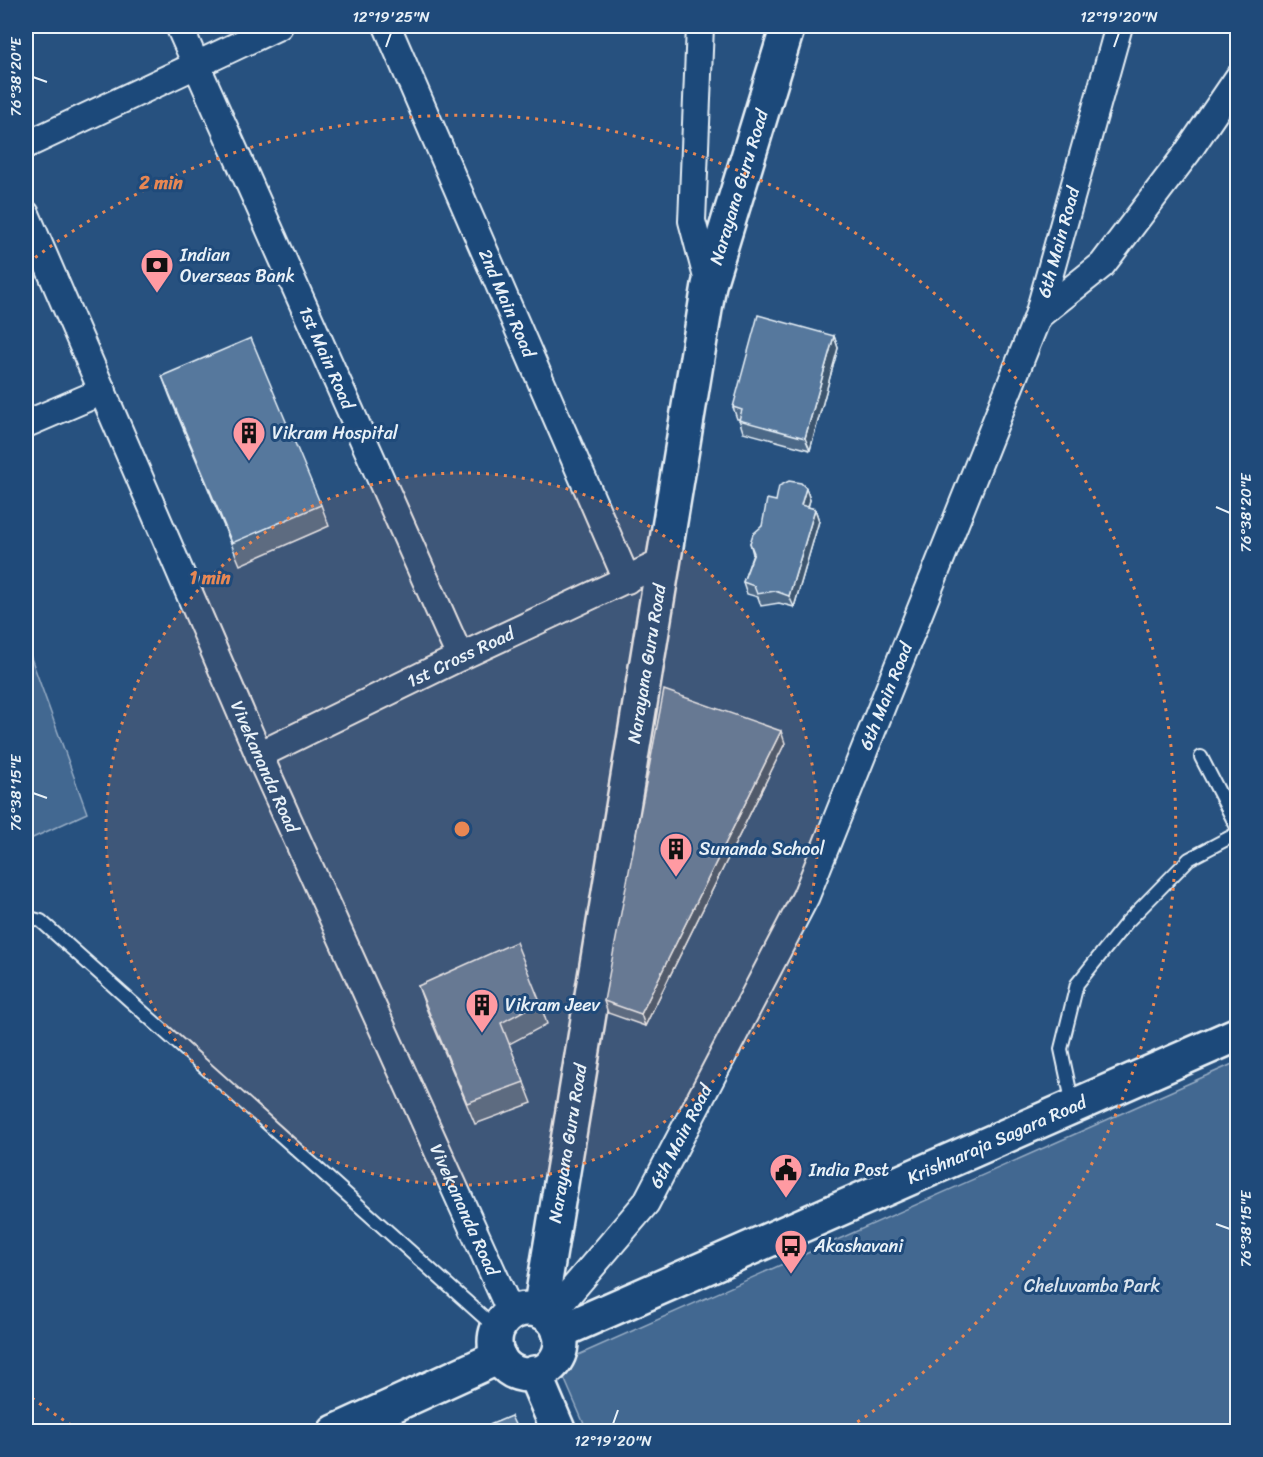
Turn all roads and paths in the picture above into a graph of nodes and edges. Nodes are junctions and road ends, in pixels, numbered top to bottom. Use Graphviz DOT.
graph roads {
  1 [pos="179,26"];
  2 [pos="279,26"];
  3 [pos="387,26"];
  4 [pos="700,26"];
  5 [pos="788,26"];
  6 [pos="1119,26"];
  7 [pos="196,64"];
  8 [pos="1238,78"];
  9 [pos="26,145"];
  10 [pos="26,214"];
  11 [pos="709,285"];
  12 [pos="1038,316"];
  13 [pos="103,391"];
  14 [pos="26,424"];
  15 [pos="663,562"];
  16 [pos="627,580"];
  17 [pos="460,657"];
  18 [pos="259,755"];
  19 [pos="1201,757"];
  20 [pos="1238,831"];
  21 [pos="26,917"];
  22 [pos="1238,1034"];
  23 [pos="1073,1106"];
  24 [pos="526,1327"];
  25 [pos="534,1373"];
  26 [pos="335,1431"];
  27 [pos="559,1431"];
  1 -- 7 [label="street, 1st Main Road"];
  2 -- 7 [label="street"];
  3 -- 16 [label="street, 2nd Main Road"];
  4 -- 11 [label="street"];
  5 -- 11 [label="street, Narayana Guru Road"];
  6 -- 12 [label="street, 6th Main Road"];
  7 -- 9 [label="street"];
  7 -- 17 [label="street, 1st Main Road"];
  8 -- 12 [label="street"];
  10 -- 13 [label="street, Vivekananda Road"];
  11 -- 15 [label="street, Narayana Guru Road"];
  12 -- 24 [label="street, 6th Main Road"];
  13 -- 14 [label="street"];
  13 -- 18 [label="street, Vivekananda Road"];
  15 -- 16 [label="street, 1st Cross Road"];
  15 -- 24 [label="street, Narayana Guru Road"];
  16 -- 17 [label="street, 1st Cross Road"];
  17 -- 18 [label="street, 1st Cross Road"];
  18 -- 24 [label="street, Vivekananda Road"];
  19 -- 20 [label="lane"];
  20 -- 23 [label="lane"];
  21 -- 24 [label="lane"];
  22 -- 23 [label="street, Krishnaraja Sagara Road"];
  23 -- 24 [label="street, Krishnaraja Sagara Road"];
  24 -- 25 [label="street"];
  24 -- 25 [label="street, Narayana Guru Road"];
  24 -- 26 [label="street, Krishnaraja Sagara Road"];
  25 -- 27 [label="street"];
}
